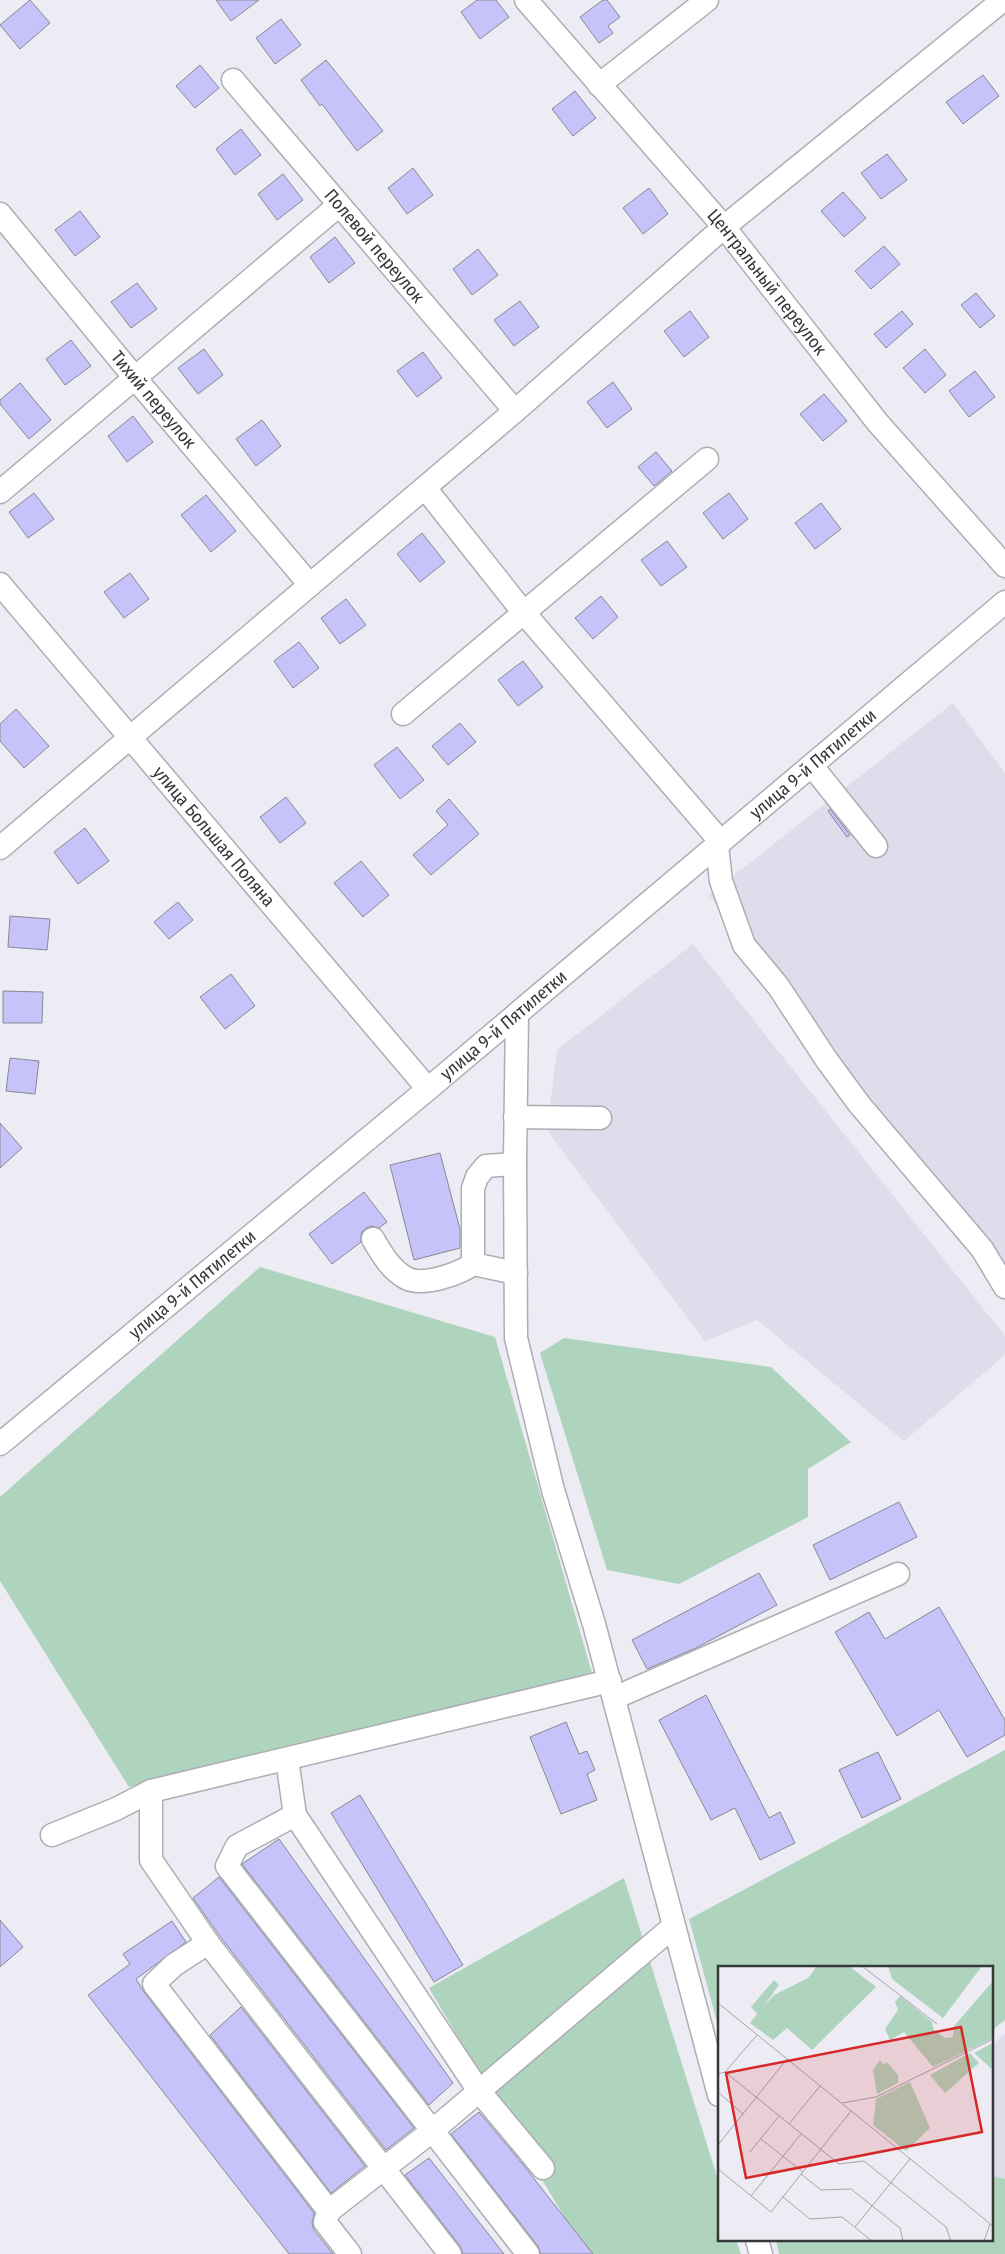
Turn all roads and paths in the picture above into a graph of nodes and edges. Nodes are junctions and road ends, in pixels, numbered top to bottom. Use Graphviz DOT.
graph roads {
  1 [pos="526,0"];
  2 [pos="707,0"];
  3 [pos="1002,0"];
  4 [pos="233,80"];
  5 [pos="599,85"];
  6 [pos="339,205"];
  7 [pos="0,214"];
  8 [pos="724,227"];
  9 [pos="135,378"];
  10 [pos="515,411"];
  11 [pos="707,459"];
  12 [pos="425,488"];
  13 [pos="0,492"];
  14 [pos="1005,566"];
  15 [pos="0,584"];
  16 [pos="310,585"];
  17 [pos="1005,602"];
  18 [pos="524,613"];
  19 [pos="403,714"];
  20 [pos="129,737"];
  21 [pos="812,766"];
  22 [pos="719,844"];
  23 [pos="876,846"];
  24 [pos="0,848"];
  25 [pos="517,1014"];
  26 [pos="428,1089"];
  27 [pos="515,1117"];
  28 [pos="600,1118"];
  29 [pos="515,1164"];
  30 [pos="373,1239"];
  31 [pos="473,1264"];
  32 [pos="516,1272"];
  33 [pos="1005,1287"];
  34 [pos="0,1444"];
  35 [pos="898,1574"];
  36 [pos="612,1690"];
  37 [pos="287,1759"];
  38 [pos="151,1791"];
  39 [pos="295,1815"];
  40 [pos="52,1835"];
  41 [pos="674,1926"];
  42 [pos="208,1943"];
  43 [pos="479,2091"];
  44 [pos="718,2091"];
  45 [pos="432,2131"];
  46 [pos="543,2168"];
  47 [pos="383,2169"];
  48 [pos="329,2211"];
  49 [pos="350,2254"];
  50 [pos="450,2254"];
  51 [pos="528,2254"];
  1 -- 5 [label="street, Центральный переулок"];
  2 -- 5 [label="street"];
  3 -- 8 [label="street"];
  4 -- 6 [label="street, Полевой переулок"];
  5 -- 8 [label="street, Центральный переулок"];
  6 -- 9 [label="street"];
  6 -- 10 [label="street, Полевой переулок"];
  7 -- 9 [label="street, Тихий переулок"];
  8 -- 10 [label="street"];
  8 -- 14 [label="street, Центральный переулок"];
  9 -- 13 [label="street"];
  9 -- 16 [label="street, Тихий переулок"];
  10 -- 12 [label="street"];
  11 -- 18 [label="street"];
  12 -- 16 [label="street"];
  12 -- 18 [label="street"];
  15 -- 20 [label="street, улица Большая Поляна"];
  16 -- 20 [label="street"];
  17 -- 21 [label="street, улица 9-й Пятилетки"];
  18 -- 19 [label="street"];
  18 -- 22 [label="street"];
  20 -- 24 [label="street"];
  20 -- 26 [label="street, улица Большая Поляна"];
  21 -- 22 [label="street, улица 9-й Пятилетки"];
  21 -- 23 [label="street"];
  22 -- 25 [label="street, улица 9-й Пятилетки"];
  22 -- 33 [label="street"];
  25 -- 26 [label="street, улица 9-й Пятилетки"];
  25 -- 27 [label="street"];
  26 -- 34 [label="street, улица 9-й Пятилетки"];
  27 -- 28 [label="street"];
  27 -- 29 [label="street"];
  29 -- 31 [label="street"];
  29 -- 32 [label="street"];
  30 -- 31 [label="street"];
  31 -- 32 [label="street"];
  32 -- 36 [label="street"];
  35 -- 36 [label="street"];
  36 -- 37 [label="street"];
  36 -- 41 [label="street"];
  37 -- 38 [label="street"];
  37 -- 39 [label="street"];
  38 -- 40 [label="street"];
  38 -- 42 [label="street"];
  39 -- 43 [label="street"];
  39 -- 45 [label="street"];
  41 -- 43 [label="street"];
  41 -- 44 [label="street"];
  42 -- 47 [label="street"];
  42 -- 48 [label="street"];
  43 -- 45 [label="street"];
  43 -- 46 [label="street"];
  45 -- 47 [label="street"];
  45 -- 51 [label="street"];
  47 -- 48 [label="street"];
  47 -- 50 [label="street"];
  48 -- 49 [label="street"];
}
